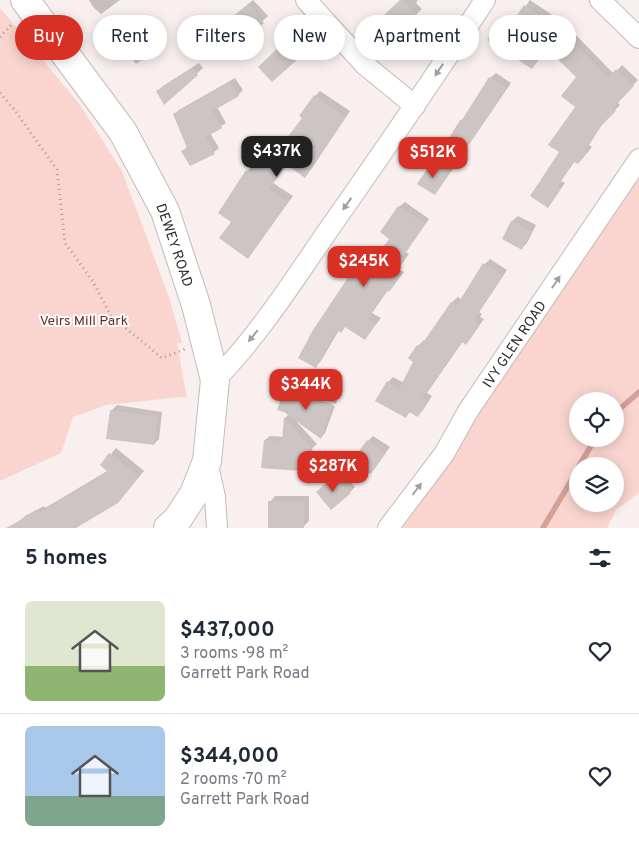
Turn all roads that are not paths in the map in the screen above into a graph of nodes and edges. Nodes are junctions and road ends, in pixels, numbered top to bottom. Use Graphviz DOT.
graph roads {
  1 [pos="25,0"];
  2 [pos="306,0"];
  3 [pos="485,0"];
  4 [pos="600,0"];
  5 [pos="639,38"];
  6 [pos="415,106"];
  7 [pos="639,159"];
  8 [pos="215,380"];
  9 [pos="208,461"];
  10 [pos="168,528"];
  11 [pos="217,528"];
  12 [pos="388,528"];
  1 -- 8 [label="street, DEWEY ROAD"];
  2 -- 6 [label="street"];
  3 -- 6 [label="street, one-way"];
  4 -- 5 [label="street"];
  6 -- 8 [label="street, one-way"];
  12 -- 7 [label="street, IVY GLEN ROAD, one-way"];
  8 -- 9 [label="street, DEWEY ROAD"];
  9 -- 10 [label="street"];
  9 -- 11 [label="street, DEWEY ROAD"];
}
